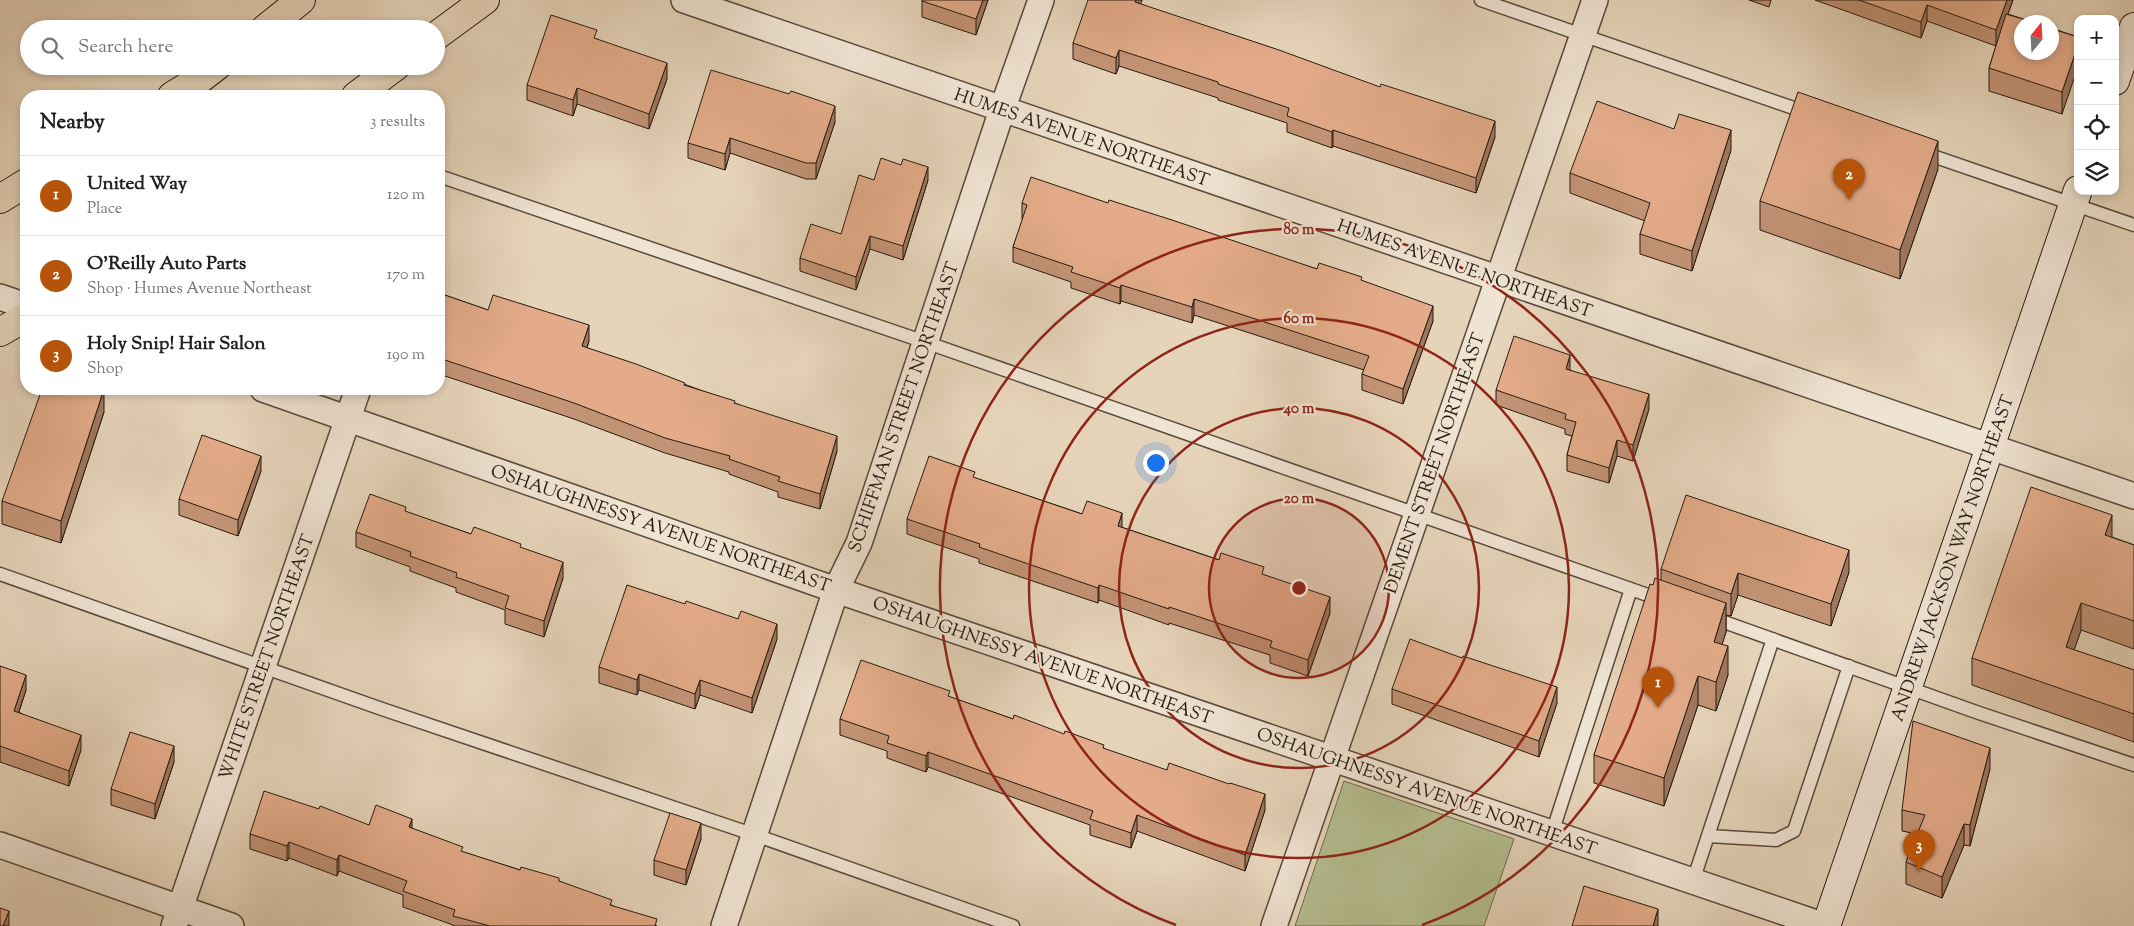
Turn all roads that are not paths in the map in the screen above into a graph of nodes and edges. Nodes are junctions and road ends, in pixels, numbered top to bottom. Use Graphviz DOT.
graph roads {
  1 [pos="301,0"];
  2 [pos="485,0"];
  3 [pos="684,0"];
  4 [pos="1041,0"];
  5 [pos="1481,0"];
  6 [pos="1595,0"];
  7 [pos="275,20"];
  8 [pos="2134,26"];
  9 [pos="445,29"];
  10 [pos="1583,35"];
  11 [pos="2119,69"];
  12 [pos="205,75"];
  13 [pos="384,75"];
  14 [pos="182,90"];
  15 [pos="364,90"];
  16 [pos="1002,110"];
  17 [pos="1819,117"];
  18 [pos="1913,149"];
  19 [pos="445,178"];
  20 [pos="20,187"];
  21 [pos="2075,197"];
  22 [pos="0,199"];
  23 [pos="2134,225"];
  24 [pos="1498,280"];
  25 [pos="0,297"];
  26 [pos="20,304"];
  27 [pos="20,320"];
  28 [pos="0,332"];
  29 [pos="925,342"];
  30 [pos="281,395"];
  31 [pos="356,395"];
  32 [pos="348,418"];
  33 [pos="1990,447"];
  34 [pos="2134,496"];
  35 [pos="1417,513"];
  36 [pos="0,574"];
  37 [pos="1631,589"];
  38 [pos="836,590"];
  39 [pos="1678,606"];
  40 [pos="1697,612"];
  41 [pos="1773,639"];
  42 [pos="263,666"];
  43 [pos="1849,666"];
  44 [pos="1908,687"];
  45 [pos="1332,758"];
  46 [pos="2134,765"];
  47 [pos="1552,833"];
  48 [pos="755,835"];
  49 [pos="1708,836"];
  50 [pos="0,845"];
  51 [pos="1693,881"];
  52 [pos="178,917"];
  53 [pos="231,926"];
  54 [pos="724,926"];
  55 [pos="1013,926"];
  56 [pos="1274,926"];
  57 [pos="1825,926"];
  1 -- 7 [label="highway"];
  2 -- 9 [label="highway"];
  3 -- 16 [label="street, HUMES AVENUE NORTHEAST"];
  4 -- 16 [label="street, SCHIFFMAN STREET NORTHEAST"];
  5 -- 10 [label="lane"];
  6 -- 10 [label="street, DEMENT STREET NORTHEAST"];
  8 -- 11 [label="main road"];
  10 -- 17 [label="lane"];
  10 -- 24 [label="street, DEMENT STREET NORTHEAST"];
  12 -- 14 [label="highway"];
  13 -- 15 [label="highway"];
  16 -- 24 [label="street, HUMES AVENUE NORTHEAST"];
  16 -- 29 [label="street, SCHIFFMAN STREET NORTHEAST"];
  18 -- 21 [label="lane"];
  19 -- 29 [label="lane"];
  20 -- 22 [label="highway"];
  21 -- 23 [label="lane"];
  21 -- 33 [label="main road, ANDREW JACKSON WAY NORTHEAST"];
  24 -- 33 [label="street, HUMES AVENUE NORTHEAST"];
  24 -- 35 [label="street, DEMENT STREET NORTHEAST"];
  25 -- 26 [label="street"];
  27 -- 28 [label="highway"];
  29 -- 35 [label="lane"];
  29 -- 38 [label="street, SCHIFFMAN STREET NORTHEAST"];
  30 -- 32 [label="street, OSHAUGHNESSY AVENUE NORTHEAST"];
  31 -- 32 [label="street, WHITE STREET NORTHEAST"];
  32 -- 38 [label="street, OSHAUGHNESSY AVENUE NORTHEAST"];
  32 -- 42 [label="street, WHITE STREET NORTHEAST"];
  33 -- 34 [label="street, HUMES AVENUE NORTHEAST"];
  33 -- 44 [label="main road, ANDREW JACKSON WAY NORTHEAST"];
  35 -- 37 [label="lane"];
  35 -- 45 [label="street, DEMENT STREET NORTHEAST"];
  36 -- 42 [label="lane"];
  37 -- 39 [label="lane"];
  37 -- 47 [label="lane"];
  38 -- 45 [label="street, OSHAUGHNESSY AVENUE NORTHEAST"];
  38 -- 48 [label="street, SCHIFFMAN STREET NORTHEAST"];
  40 -- 41 [label="lane"];
  41 -- 43 [label="lane"];
  41 -- 49 [label="lane"];
  42 -- 48 [label="lane"];
  42 -- 52 [label="street, WHITE STREET NORTHEAST"];
  43 -- 44 [label="lane"];
  43 -- 49 [label="lane"];
  44 -- 46 [label="lane"];
  44 -- 57 [label="main road, ANDREW JACKSON WAY NORTHEAST"];
  45 -- 47 [label="street, OSHAUGHNESSY AVENUE NORTHEAST"];
  45 -- 56 [label="street, DEMENT STREET NORTHEAST"];
  47 -- 51 [label="street, OSHAUGHNESSY AVENUE NORTHEAST"];
  48 -- 54 [label="street, SCHIFFMAN STREET NORTHEAST"];
  48 -- 55 [label="lane"];
  49 -- 51 [label="lane"];
  50 -- 52 [label="street"];
  51 -- 57 [label="street, OSHAUGHNESSY AVENUE NORTHEAST"];
  52 -- 53 [label="street"];
}
